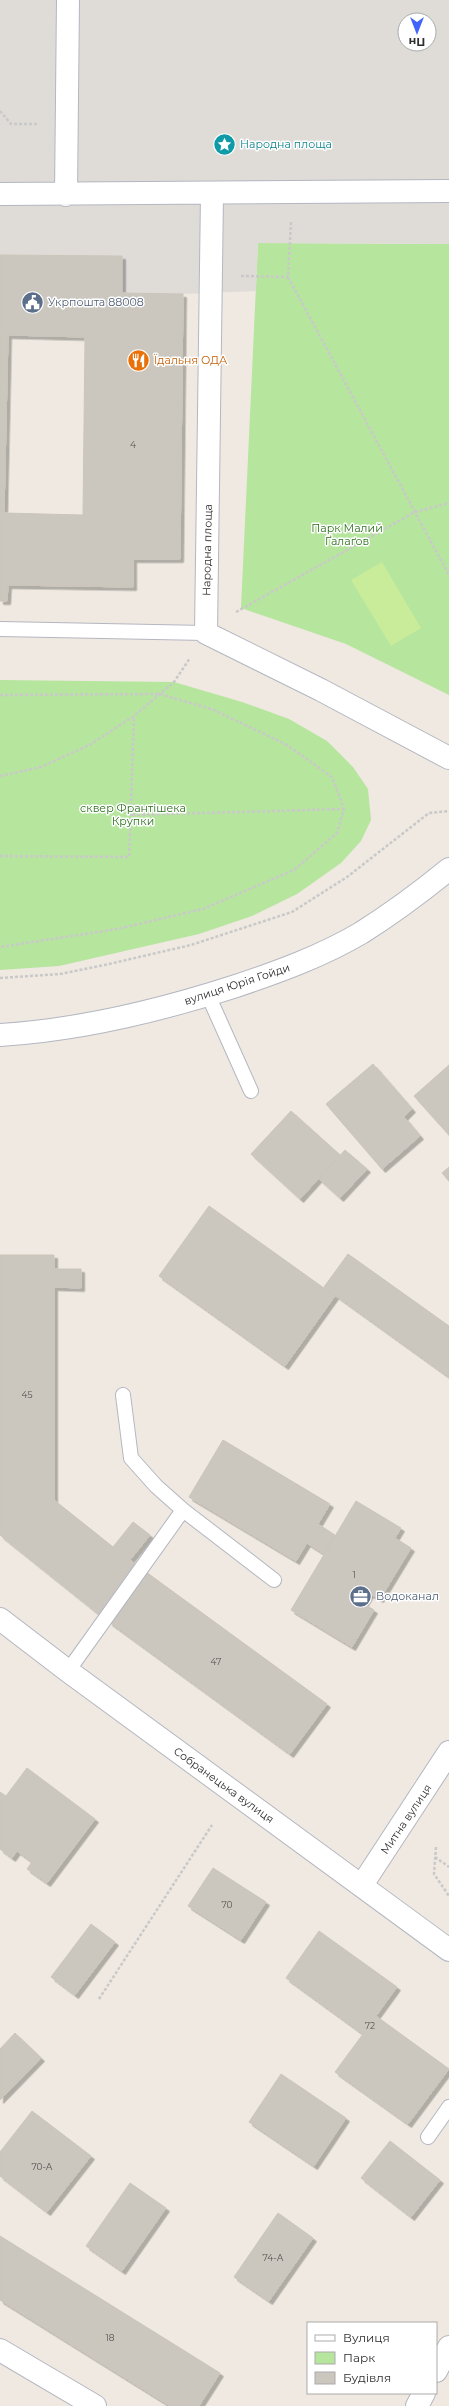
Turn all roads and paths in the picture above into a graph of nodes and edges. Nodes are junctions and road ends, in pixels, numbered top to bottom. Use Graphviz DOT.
graph roads {
  1 [pos="68,0"];
  2 [pos="0,110"];
  3 [pos="66,125"];
  4 [pos="449,191"];
  5 [pos="0,194"];
  6 [pos="212,194"];
  7 [pos="66,195"];
  8 [pos="291,219"];
  9 [pos="238,276"];
  10 [pos="288,277"];
  11 [pos="449,503"];
  12 [pos="415,512"];
  13 [pos="449,575"];
  14 [pos="241,608"];
  15 [pos="0,629"];
  16 [pos="206,633"];
  17 [pos="160,694"];
  18 [pos="0,695"];
  19 [pos="134,716"];
  20 [pos="449,758"];
  21 [pos="0,776"];
  22 [pos="344,809"];
  23 [pos="449,811"];
  24 [pos="132,815"];
  25 [pos="0,856"];
  26 [pos="449,869"];
  27 [pos="0,947"];
  28 [pos="0,978"];
  29 [pos="208,995"];
  30 [pos="0,1035"];
  31 [pos="251,1091"];
  32 [pos="123,1395"];
  33 [pos="183,1510"];
  34 [pos="274,1580"];
  35 [pos="0,1619"];
  36 [pos="68,1671"];
  37 [pos="449,1752"];
  38 [pos="212,1825"];
  39 [pos="436,1847"];
  40 [pos="435,1857"];
  41 [pos="449,1867"];
  42 [pos="362,1885"];
  43 [pos="449,1896"];
  44 [pos="449,1950"];
  45 [pos="99,2000"];
  46 [pos="449,2107"];
  47 [pos="428,2137"];
  48 [pos="449,2347"];
  49 [pos="0,2350"];
  50 [pos="437,2369"];
  51 [pos="424,2394"];
  52 [pos="95,2406"];
  53 [pos="418,2406"];
  1 -- 3 [label="street"];
  2 -- 3 [label="path"];
  3 -- 7 [label="street"];
  4 -- 6 [label="street"];
  5 -- 7 [label="street"];
  6 -- 7 [label="street"];
  6 -- 16 [label="street, Народна площа"];
  8 -- 10 [label="path"];
  9 -- 10 [label="path"];
  10 -- 12 [label="path"];
  11 -- 12 [label="path"];
  12 -- 13 [label="path"];
  12 -- 14 [label="path"];
  15 -- 16 [label="lane"];
  16 -- 17 [label="path"];
  16 -- 20 [label="street"];
  17 -- 18 [label="path"];
  17 -- 19 [label="path"];
  17 -- 22 [label="path"];
  19 -- 21 [label="path"];
  19 -- 24 [label="path"];
  22 -- 24 [label="path"];
  22 -- 27 [label="path"];
  23 -- 28 [label="path"];
  24 -- 25 [label="path"];
  26 -- 29 [label="street, вулиця Юрія Гойди"];
  29 -- 30 [label="street, вулиця Юрія Гойди"];
  29 -- 31 [label="lane"];
  32 -- 33 [label="lane"];
  33 -- 34 [label="lane"];
  33 -- 36 [label="lane"];
  35 -- 36 [label="street, Собранецька вулиця"];
  36 -- 42 [label="street, Собранецька вулиця"];
  37 -- 42 [label="street, Митна вулиця"];
  38 -- 45 [label="path"];
  39 -- 40 [label="path"];
  40 -- 41 [label="path"];
  40 -- 43 [label="path"];
  42 -- 44 [label="street, Собранецька вулиця"];
  46 -- 47 [label="lane"];
  48 -- 50 [label="street"];
  49 -- 52 [label="street"];
  51 -- 53 [label="street"];
}
